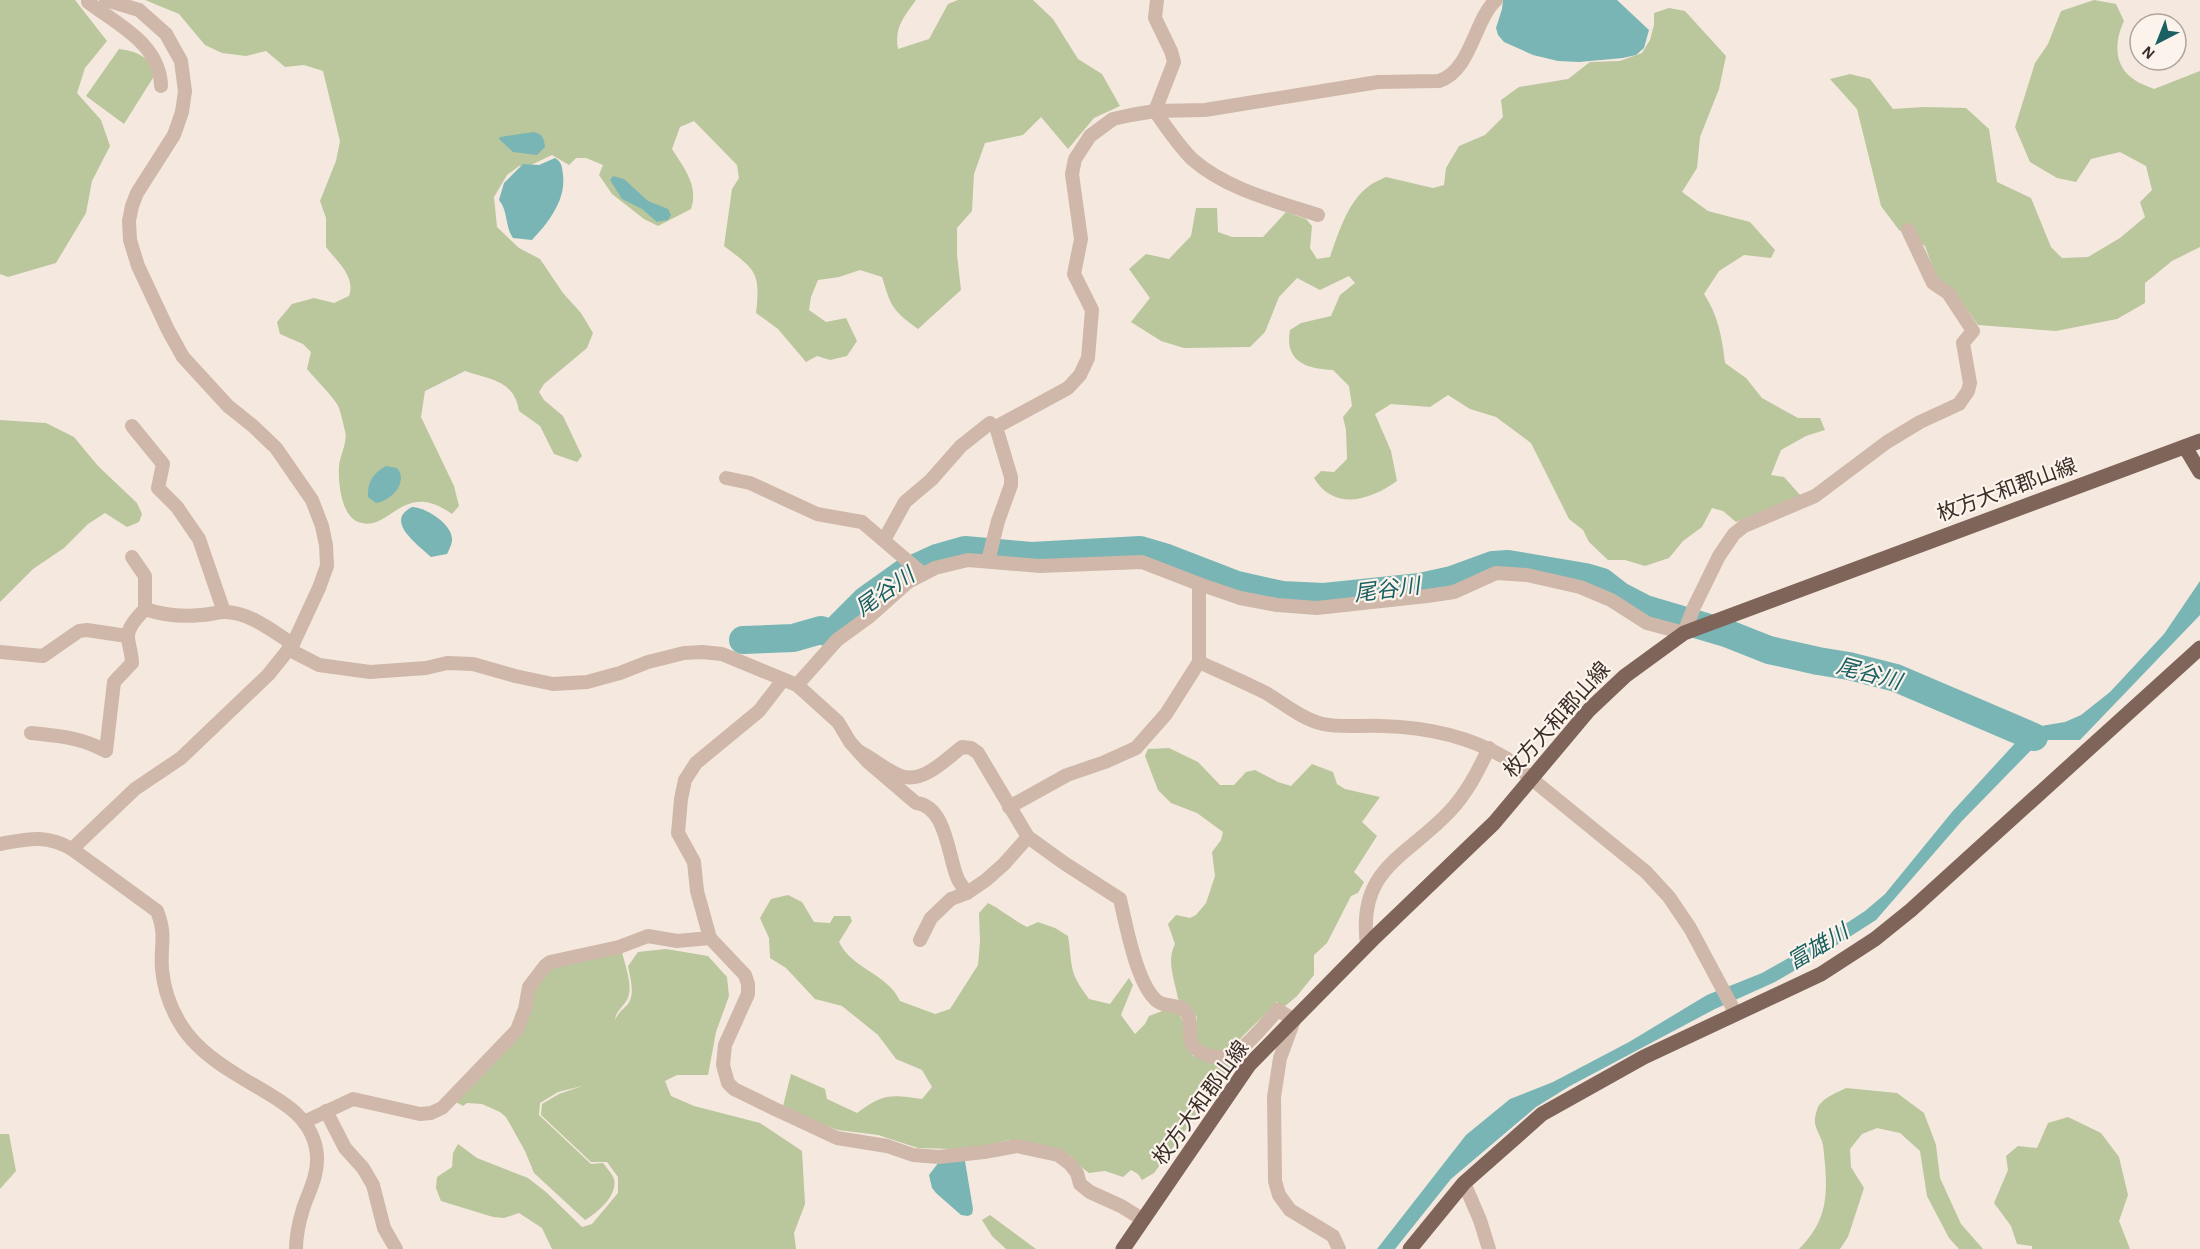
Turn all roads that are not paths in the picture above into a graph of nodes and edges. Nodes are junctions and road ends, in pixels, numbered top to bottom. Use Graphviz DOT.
graph roads {
  1 [pos="88,0"];
  2 [pos="106,0"];
  3 [pos="1157,0"];
  4 [pos="1496,0"];
  5 [pos="162,86"];
  6 [pos="1155,111"];
  7 [pos="1318,215"];
  8 [pos="1908,230"];
  9 [pos="990,423"];
  10 [pos="132,426"];
  11 [pos="2200,441"];
  12 [pos="2185,447"];
  13 [pos="2200,471"];
  14 [pos="726,477"];
  15 [pos="884,540"];
  16 [pos="132,557"];
  17 [pos="988,561"];
  18 [pos="923,574"];
  19 [pos="1199,584"];
  20 [pos="145,609"];
  21 [pos="224,612"];
  22 [pos="1684,633"];
  23 [pos="127,636"];
  24 [pos="290,646"];
  25 [pos="2200,648"];
  26 [pos="0,652"];
  27 [pos="1199,662"];
  28 [pos="783,680"];
  29 [pos="797,685"];
  30 [pos="31,733"];
  31 [pos="1489,748"];
  32 [pos="860,752"];
  33 [pos="1532,777"];
  34 [pos="1009,807"];
  35 [pos="1028,837"];
  36 [pos="0,844"];
  37 [pos="72,849"];
  38 [pos="968,893"];
  39 [pos="710,938"];
  40 [pos="920,940"];
  41 [pos="1367,945"];
  42 [pos="1736,1014"];
  43 [pos="1294,1020"];
  44 [pos="326,1111"];
  45 [pos="304,1122"];
  46 [pos="1464,1183"];
  47 [pos="1142,1219"];
  48 [pos="296,1249"];
  49 [pos="396,1249"];
  50 [pos="1123,1249"];
  51 [pos="1339,1249"];
  52 [pos="1410,1249"];
  53 [pos="1489,1249"];
  1 -- 5 [label="street"];
  2 -- 24 [label="street"];
  3 -- 6 [label="street"];
  4 -- 6 [label="street"];
  6 -- 7 [label="street"];
  6 -- 17 [label="street"];
  8 -- 22 [label="street"];
  9 -- 15 [label="street"];
  10 -- 21 [label="street"];
  11 -- 12 [label="main road, 枚方大和郡山線"];
  12 -- 13 [label="main road"];
  12 -- 22 [label="main road, 枚方大和郡山線"];
  14 -- 15 [label="street"];
  15 -- 18 [label="street"];
  16 -- 20 [label="street"];
  17 -- 18 [label="street"];
  17 -- 19 [label="street"];
  18 -- 29 [label="street"];
  19 -- 22 [label="street"];
  19 -- 27 [label="street"];
  20 -- 21 [label="street"];
  20 -- 23 [label="street"];
  21 -- 24 [label="street"];
  22 -- 33 [label="main road, 枚方大和郡山線"];
  23 -- 26 [label="street"];
  23 -- 30 [label="street"];
  24 -- 28 [label="street"];
  24 -- 37 [label="street"];
  25 -- 42 [label="main road"];
  27 -- 31 [label="street"];
  27 -- 34 [label="street"];
  28 -- 29 [label="street"];
  28 -- 39 [label="street"];
  29 -- 32 [label="street"];
  31 -- 33 [label="street"];
  31 -- 41 [label="street"];
  32 -- 34 [label="street"];
  32 -- 38 [label="street"];
  33 -- 41 [label="main road, 枚方大和郡山線"];
  33 -- 42 [label="street"];
  34 -- 35 [label="street"];
  35 -- 38 [label="street"];
  35 -- 43 [label="street"];
  36 -- 37 [label="street"];
  37 -- 45 [label="street"];
  38 -- 40 [label="street"];
  39 -- 44 [label="street"];
  39 -- 47 [label="street"];
  41 -- 43 [label="main road, 枚方大和郡山線"];
  42 -- 46 [label="main road"];
  43 -- 47 [label="main road, 枚方大和郡山線"];
  43 -- 51 [label="street"];
  44 -- 45 [label="street"];
  44 -- 49 [label="street"];
  45 -- 48 [label="street"];
  46 -- 52 [label="main road"];
  46 -- 53 [label="street"];
  47 -- 50 [label="main road, 枚方大和郡山線"];
}
